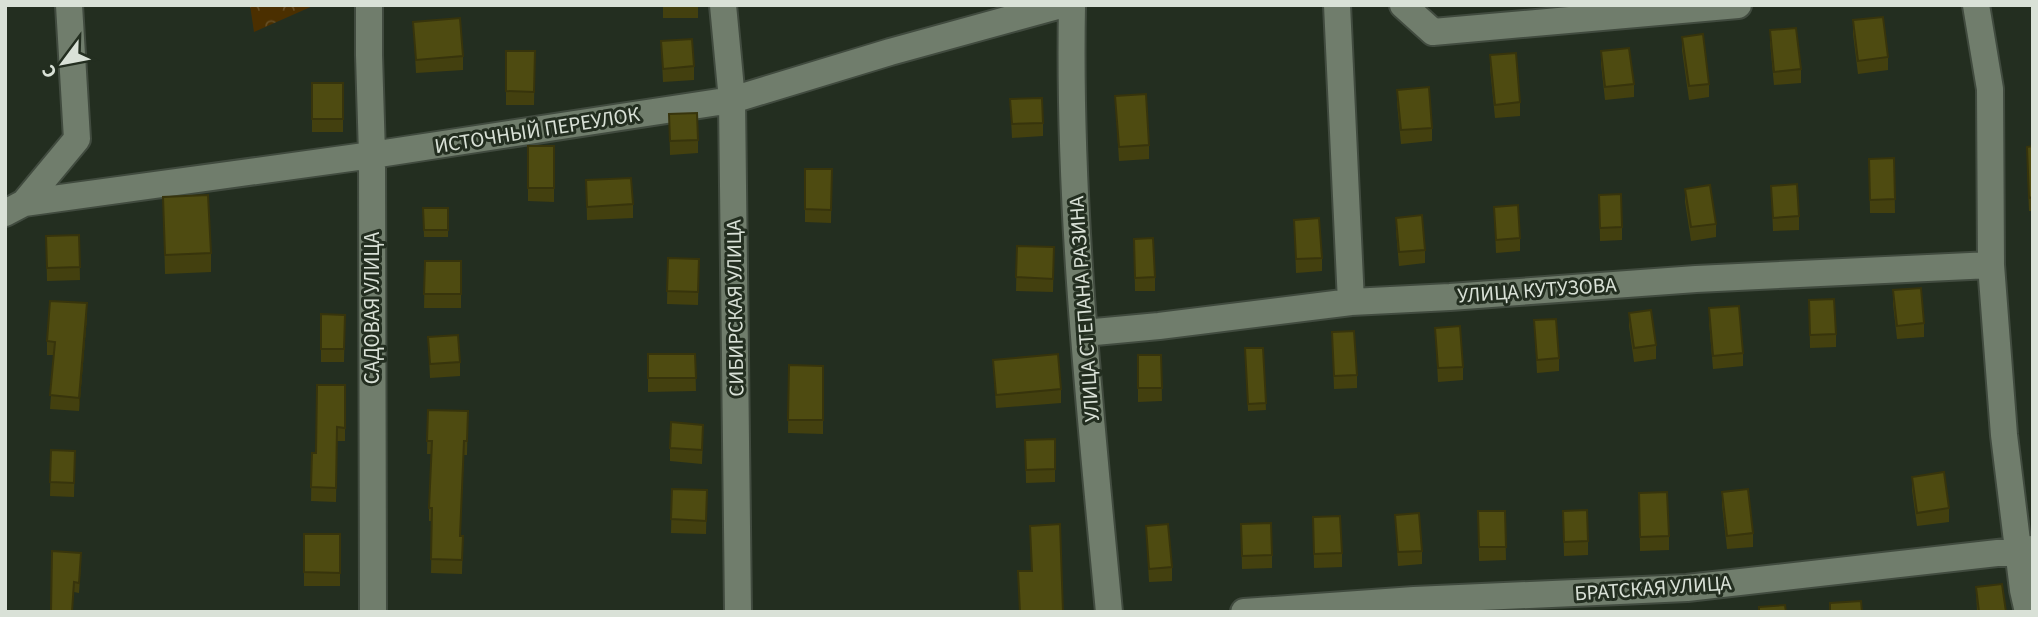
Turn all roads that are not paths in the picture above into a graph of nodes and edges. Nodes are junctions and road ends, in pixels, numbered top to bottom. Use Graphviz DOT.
graph roads {
  1 [pos="69,5"];
  2 [pos="369,5"];
  3 [pos="723,5"];
  4 [pos="1061,5"];
  5 [pos="1072,5"];
  6 [pos="1336,5"];
  7 [pos="1403,5"];
  8 [pos="1738,5"];
  9 [pos="1976,5"];
  10 [pos="732,100"];
  11 [pos="372,155"];
  12 [pos="15,208"];
  13 [pos="1991,265"];
  14 [pos="1351,302"];
  15 [pos="1084,333"];
  16 [pos="2026,550"];
  17 [pos="373,612"];
  18 [pos="738,612"];
  19 [pos="1109,612"];
  20 [pos="1244,612"];
  21 [pos="2028,612"];
  1 -- 12 [label="street"];
  2 -- 11 [label="street, САДОВАЯ УЛИЦА"];
  3 -- 10 [label="street, СИБИРСКАЯ УЛИЦА"];
  4 -- 10 [label="street, ИСТОЧНЫЙ ПЕРЕУЛОК"];
  5 -- 15 [label="street, УЛИЦА СТЕПАНА РАЗИНА"];
  6 -- 14 [label="street"];
  7 -- 8 [label="street"];
  9 -- 13 [label="street"];
  10 -- 11 [label="street, ИСТОЧНЫЙ ПЕРЕУЛОК"];
  10 -- 18 [label="street, СИБИРСКАЯ УЛИЦА"];
  11 -- 12 [label="street, ИСТОЧНЫЙ ПЕРЕУЛОК"];
  11 -- 17 [label="street, САДОВАЯ УЛИЦА"];
  13 -- 14 [label="street, УЛИЦА КУТУЗОВА"];
  13 -- 16 [label="street"];
  14 -- 15 [label="street, УЛИЦА КУТУЗОВА"];
  15 -- 19 [label="street, УЛИЦА СТЕПАНА РАЗИНА"];
  16 -- 20 [label="street, БРАТСКАЯ УЛИЦА"];
  16 -- 21 [label="street"];
}
